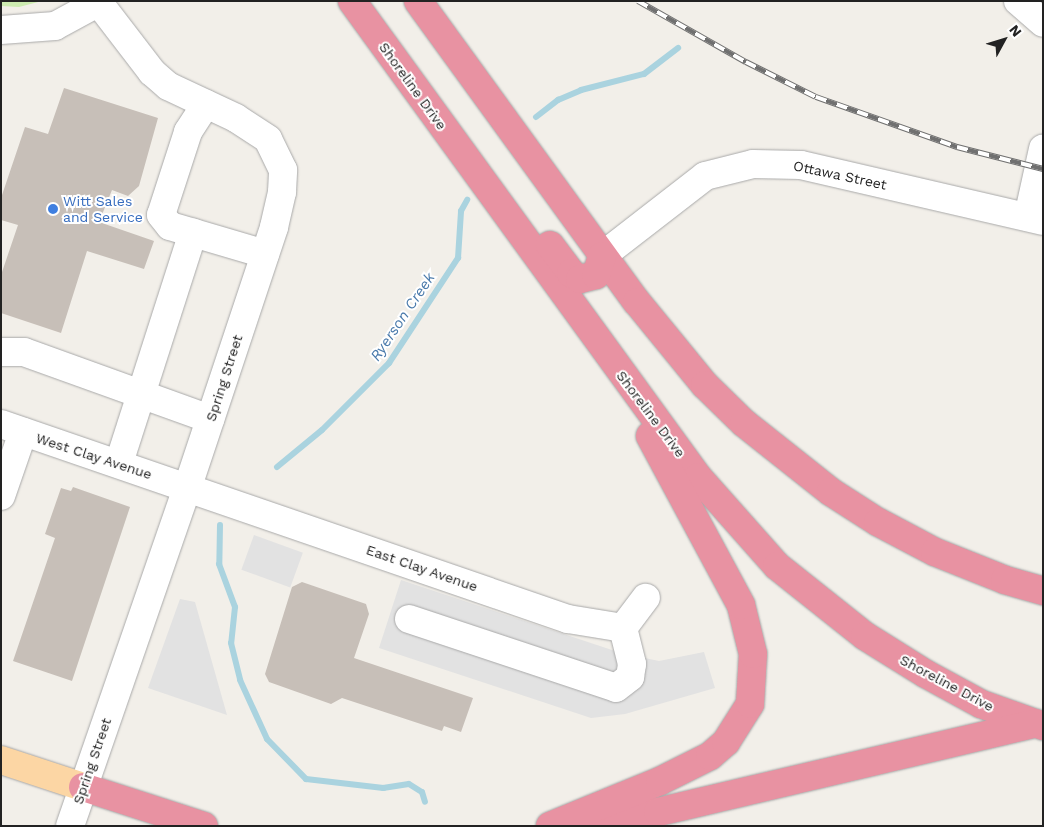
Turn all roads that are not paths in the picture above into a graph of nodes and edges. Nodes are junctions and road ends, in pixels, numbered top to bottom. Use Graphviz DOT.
graph roads {
  1 [pos="353,1"];
  2 [pos="418,1"];
  3 [pos="1018,1"];
  4 [pos="100,2"];
  5 [pos="1043,23"];
  6 [pos="1,30"];
  7 [pos="206,104"];
  8 [pos="1043,149"];
  9 [pos="1035,219"];
  10 [pos="193,232"];
  11 [pos="265,254"];
  12 [pos="602,256"];
  13 [pos="1,352"];
  14 [pos="612,361"];
  15 [pos="142,394"];
  16 [pos="210,419"];
  17 [pos="12,428"];
  18 [pos="119,464"];
  19 [pos="188,486"];
  20 [pos="1,496"];
  21 [pos="1043,591"];
  22 [pos="646,598"];
  23 [pos="410,619"];
  24 [pos="623,628"];
  25 [pos="1039,724"];
  26 [pos="1,760"];
  27 [pos="83,787"];
  28 [pos="70,826"];
  29 [pos="204,826"];
  30 [pos="550,826"];
  31 [pos="576,826"];
  1 -- 12 [label="highway"];
  1 -- 14 [label="highway, Shoreline Drive"];
  2 -- 12 [label="highway"];
  3 -- 5 [label="street"];
  4 -- 6 [label="street"];
  4 -- 7 [label="street, Spring Street"];
  7 -- 10 [label="street"];
  7 -- 11 [label="street, Spring Street"];
  8 -- 9 [label="street"];
  9 -- 12 [label="street, Ottawa Street"];
  10 -- 11 [label="street"];
  10 -- 15 [label="street"];
  11 -- 16 [label="street, Spring Street"];
  12 -- 21 [label="highway"];
  13 -- 15 [label="street"];
  14 -- 25 [label="highway, Shoreline Drive"];
  14 -- 30 [label="highway"];
  15 -- 16 [label="street"];
  15 -- 18 [label="street"];
  16 -- 19 [label="street, Spring Street"];
  17 -- 18 [label="street, West Clay Avenue"];
  17 -- 20 [label="street"];
  18 -- 19 [label="street, West Clay Avenue"];
  19 -- 24 [label="street, East Clay Avenue"];
  19 -- 27 [label="street, Spring Street"];
  22 -- 24 [label="street"];
  23 -- 24 [label="street"];
  25 -- 31 [label="highway"];
  26 -- 27 [label="main road"];
  27 -- 28 [label="street, Spring Street"];
  27 -- 29 [label="highway"];
}
